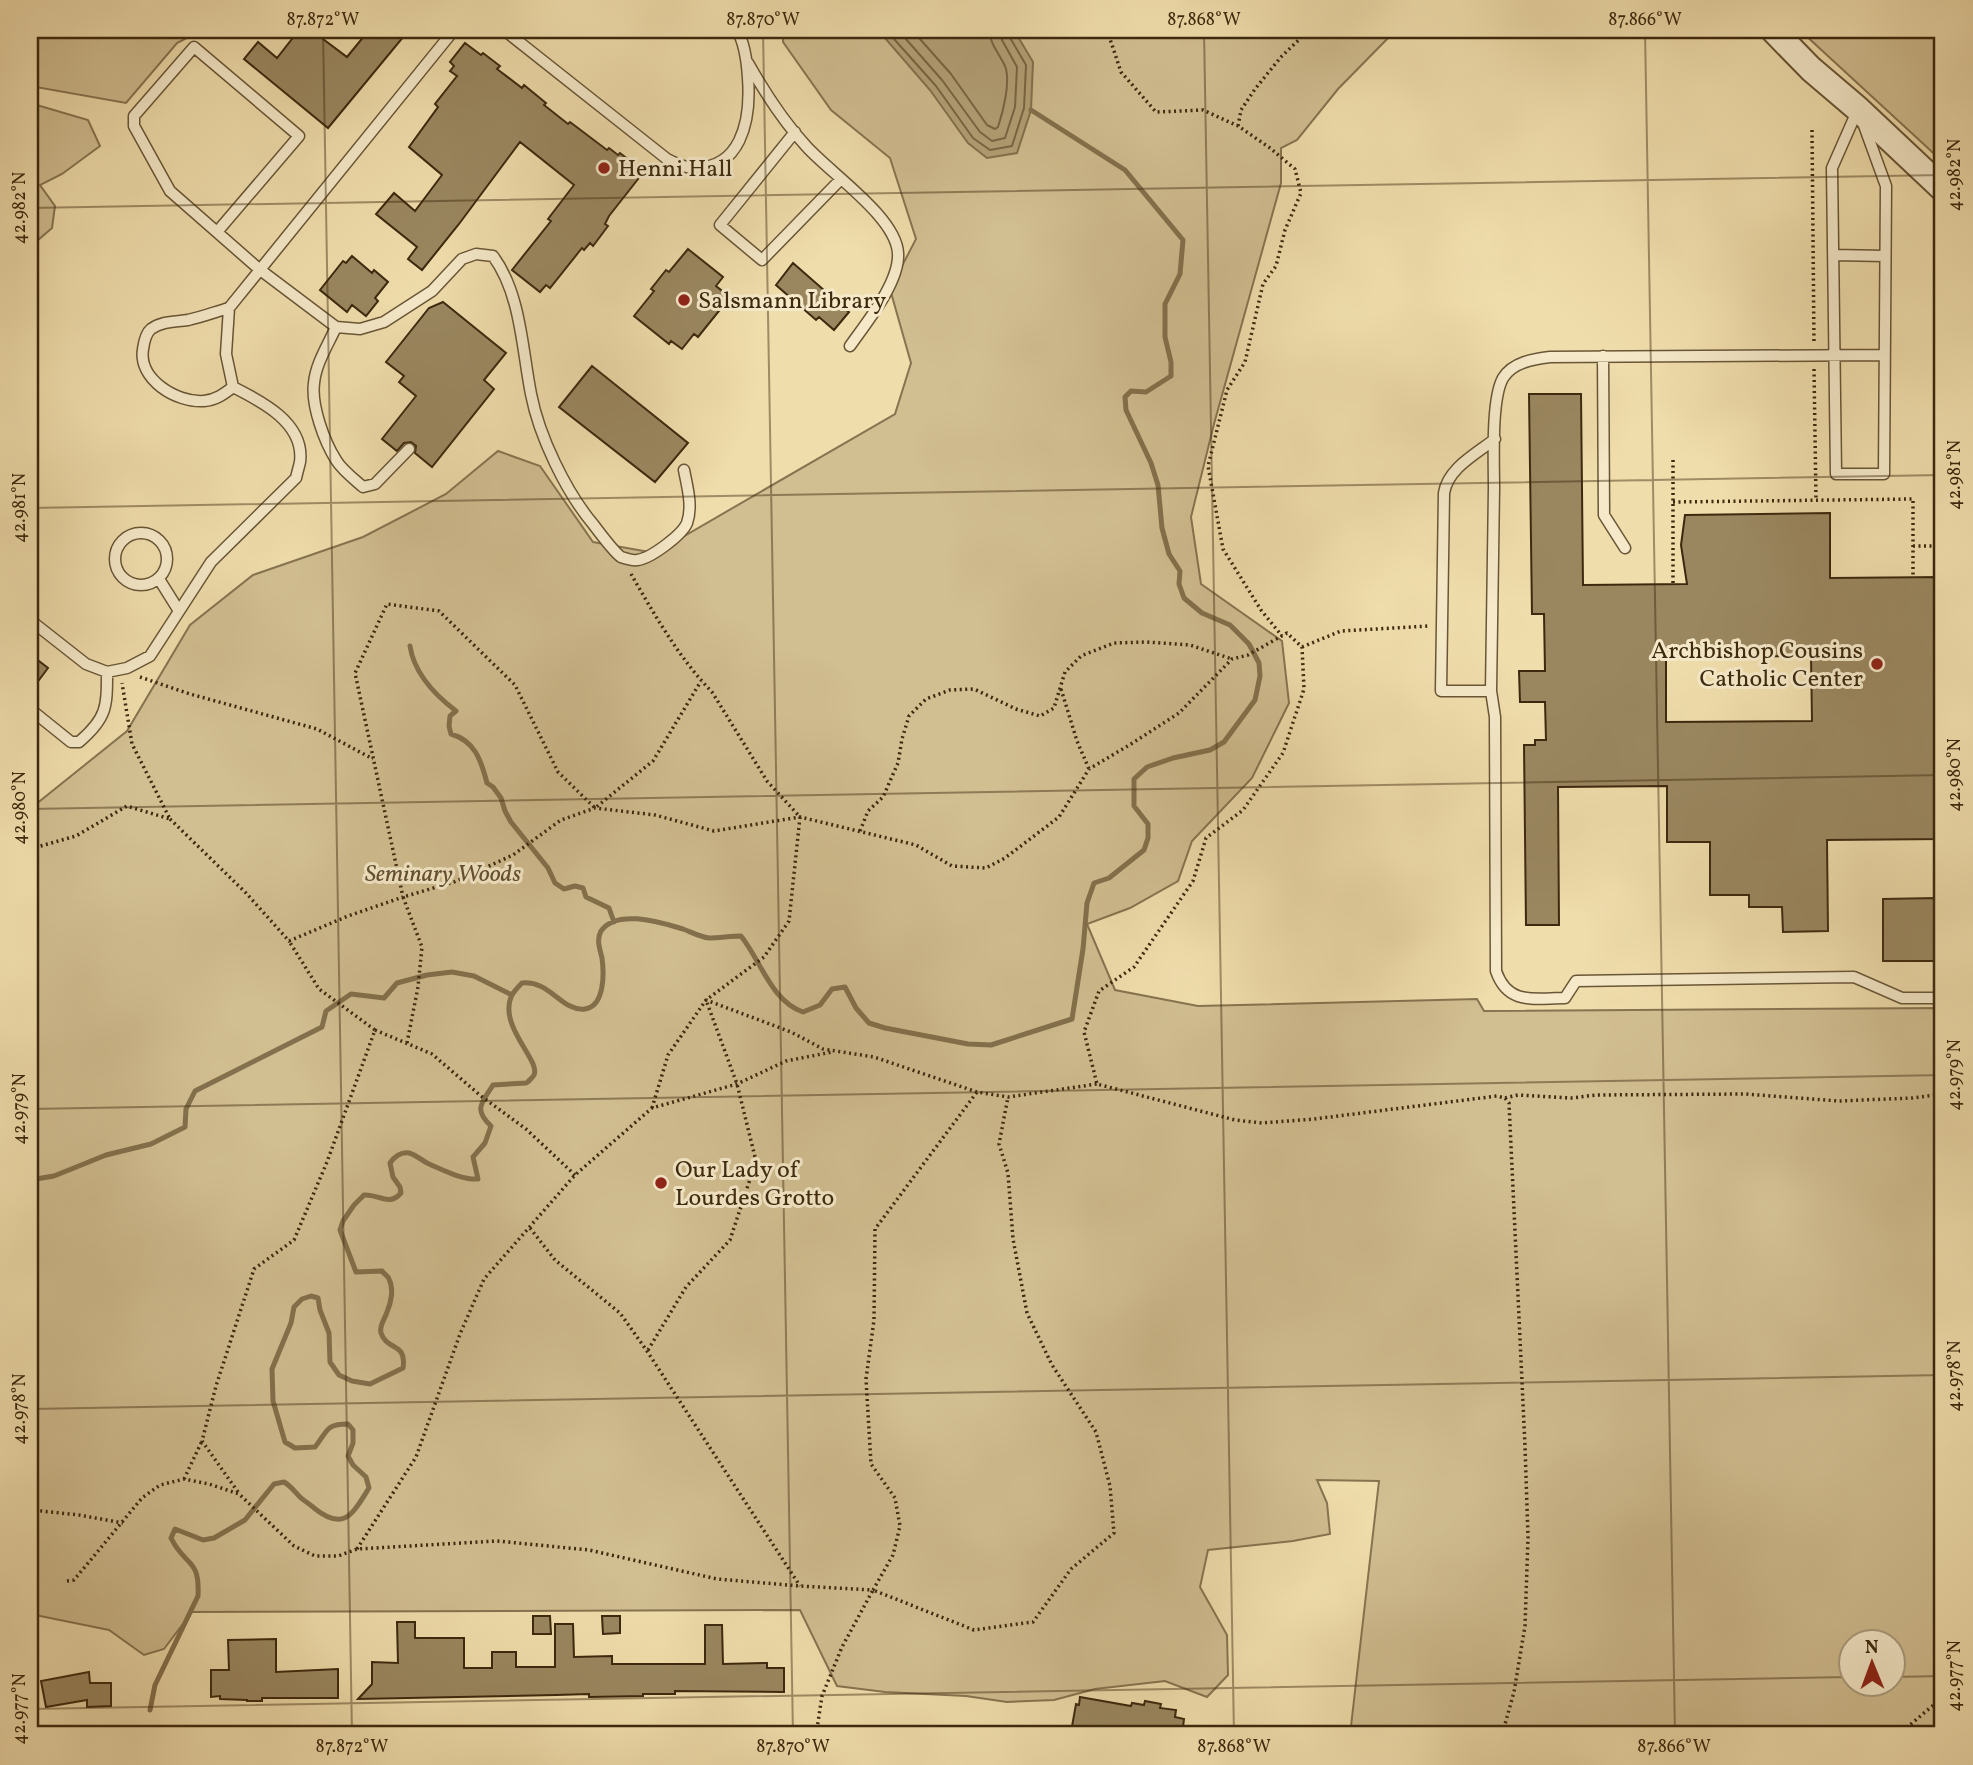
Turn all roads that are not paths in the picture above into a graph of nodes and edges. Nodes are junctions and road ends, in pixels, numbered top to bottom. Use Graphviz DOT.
graph roads {
  1 [pos="454,30"];
  2 [pos="504,30"];
  3 [pos="737,30"];
  4 [pos="1773,30"];
  5 [pos="746,60"];
  6 [pos="1858,109"];
  7 [pos="795,132"];
  8 [pos="841,179"];
  9 [pos="1943,189"];
  10 [pos="217,232"];
  11 [pos="1834,256"];
  12 [pos="1885,256"];
  13 [pos="259,270"];
  14 [pos="229,308"];
  15 [pos="336,327"];
  16 [pos="850,346"];
  17 [pos="1834,355"];
  18 [pos="1884,355"];
  19 [pos="1603,356"];
  20 [pos="233,387"];
  21 [pos="1495,439"];
  22 [pos="409,449"];
  23 [pos="684,470"];
  24 [pos="1625,548"];
  25 [pos="159,579"];
  26 [pos="179,611"];
  27 [pos="30,620"];
  28 [pos="107,672"];
  29 [pos="1491,691"];
  30 [pos="30,709"];
  31 [pos="1943,998"];
  1 -- 13 [label="lane"];
  2 -- 5 [label="lane"];
  3 -- 5 [label="lane"];
  4 -- 6 [label="street"];
  5 -- 7 [label="lane"];
  6 -- 9 [label="street"];
  6 -- 11 [label="lane"];
  6 -- 12 [label="lane"];
  7 -- 8 [label="lane"];
  7 -- 8 [label="lane"];
  8 -- 16 [label="lane"];
  10 -- 10 [label="lane"];
  10 -- 13 [label="lane"];
  11 -- 12 [label="lane"];
  11 -- 17 [label="lane"];
  12 -- 18 [label="lane"];
  13 -- 14 [label="lane"];
  13 -- 15 [label="lane"];
  14 -- 20 [label="lane"];
  14 -- 20 [label="lane"];
  15 -- 22 [label="lane"];
  15 -- 23 [label="lane"];
  17 -- 18 [label="lane"];
  17 -- 18 [label="lane"];
  17 -- 19 [label="lane"];
  19 -- 21 [label="lane"];
  19 -- 24 [label="lane"];
  20 -- 26 [label="lane"];
  21 -- 29 [label="lane"];
  21 -- 29 [label="lane"];
  25 -- 25 [label="lane"];
  25 -- 26 [label="lane"];
  26 -- 28 [label="lane"];
  27 -- 28 [label="lane"];
  28 -- 30 [label="lane"];
  29 -- 31 [label="lane"];
}
